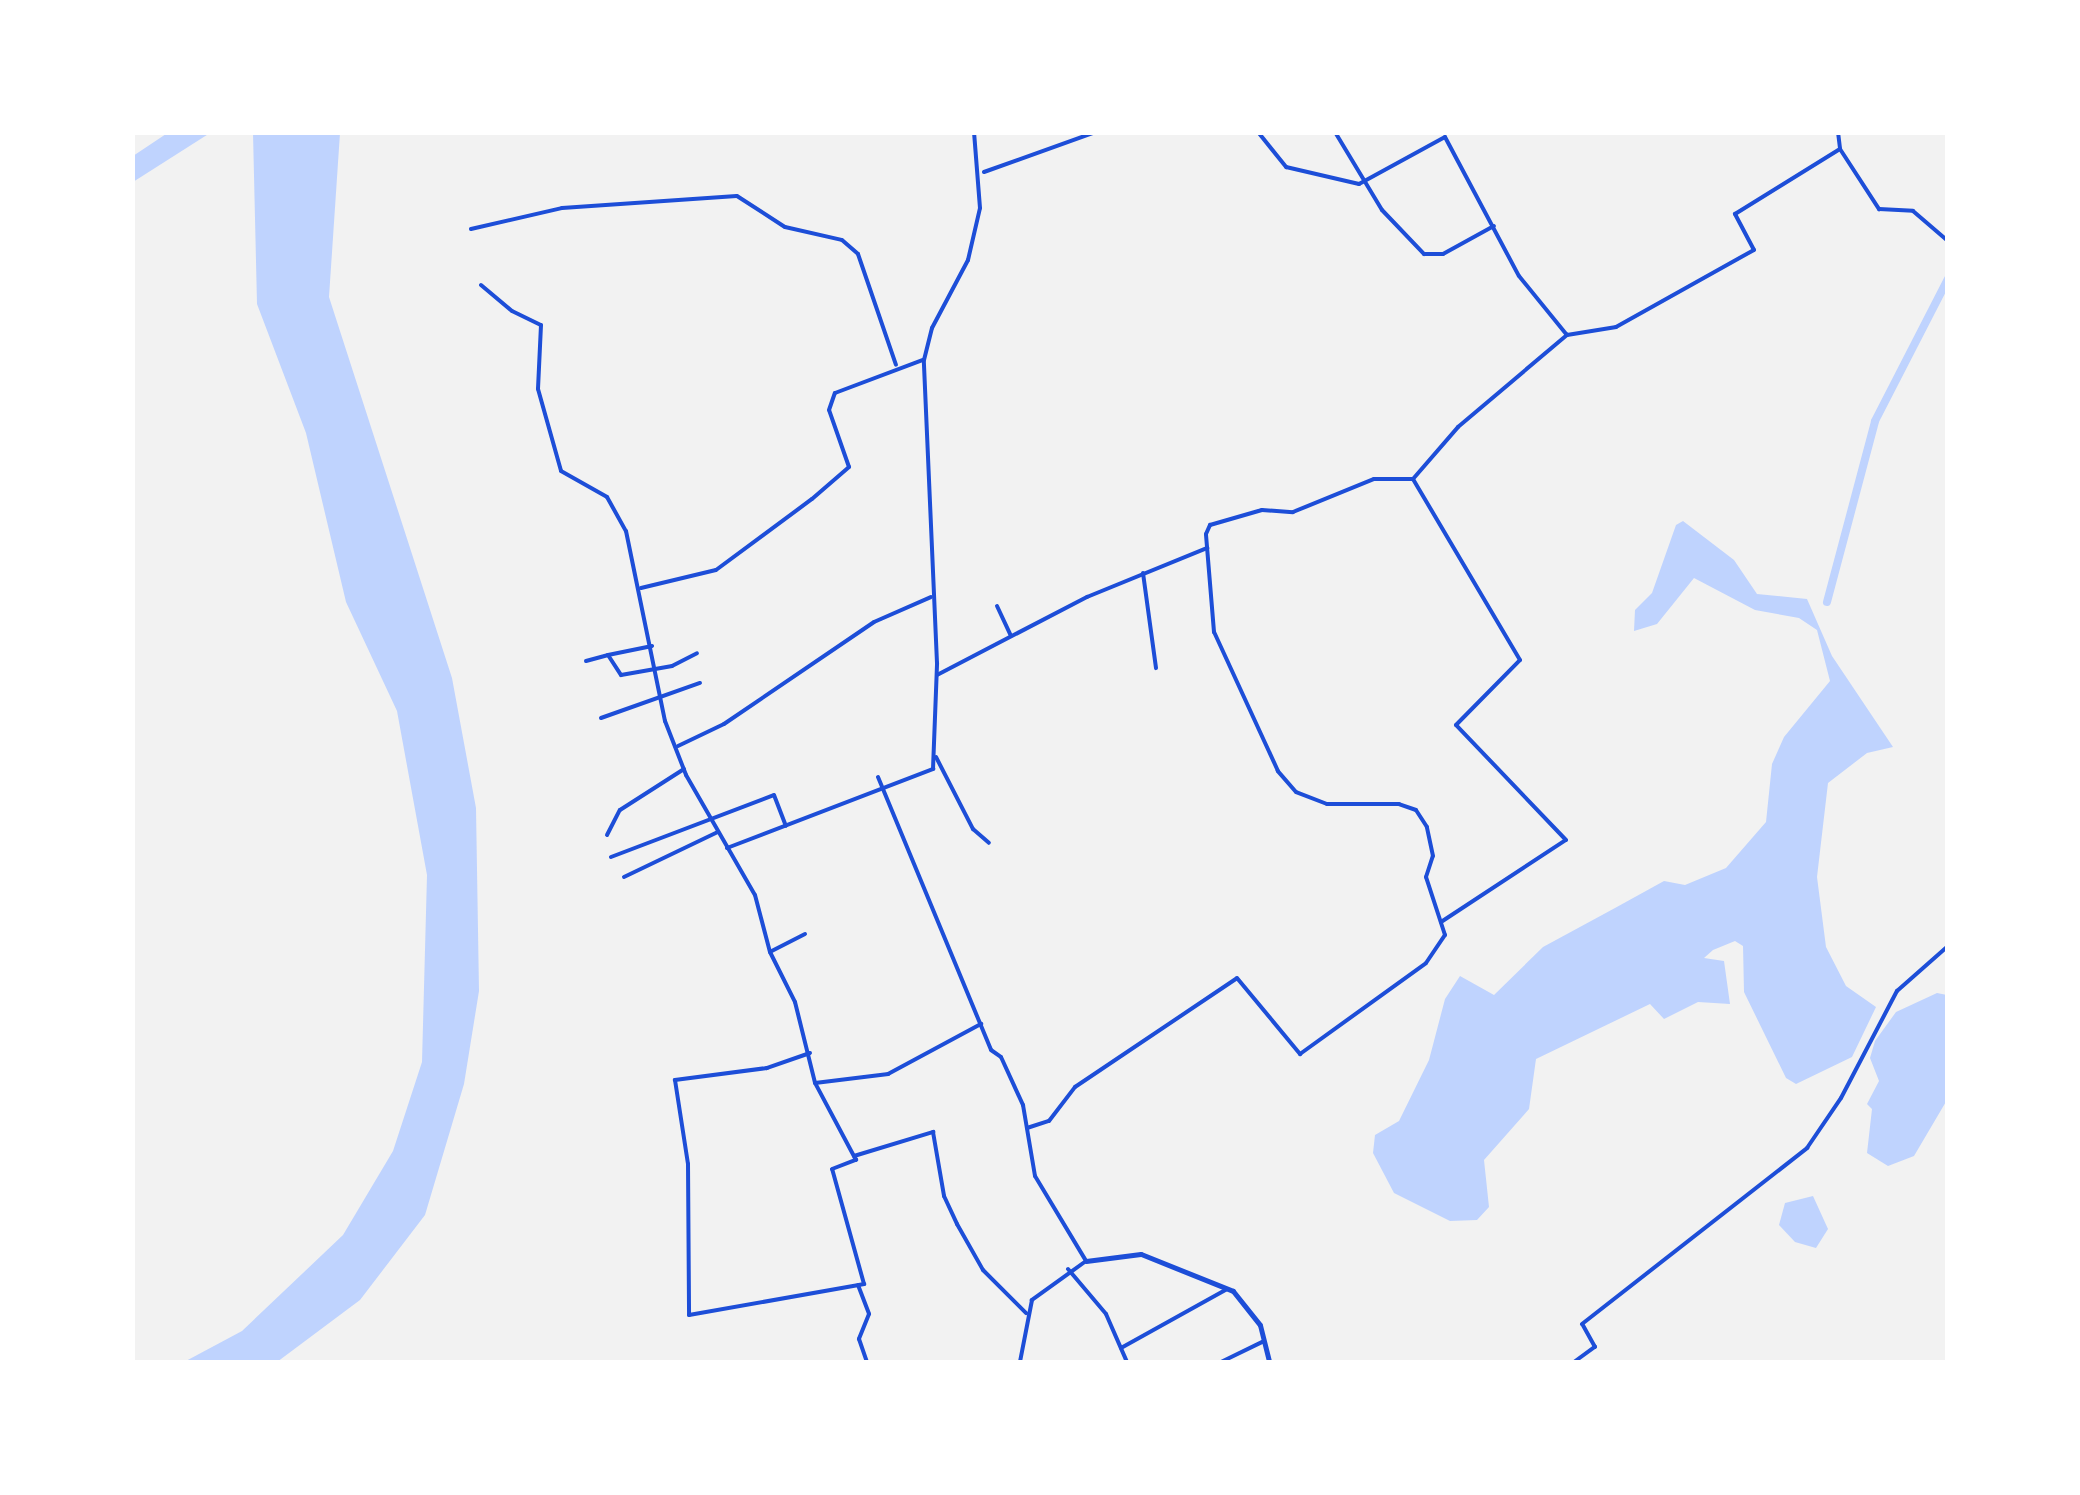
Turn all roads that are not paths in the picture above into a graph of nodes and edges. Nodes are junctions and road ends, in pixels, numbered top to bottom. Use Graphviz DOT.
graph roads {
  1 [pos="974,132"];
  2 [pos="1096,132"];
  3 [pos="1258,132"];
  4 [pos="1335,132"];
  5 [pos="1838,132"];
  6 [pos="1442,134"];
  7 [pos="1840,149"];
  8 [pos="982,172"];
  9 [pos="1364,180"];
  10 [pos="1494,226"];
  11 [pos="471,229"];
  12 [pos="1948,241"];
  13 [pos="481,285"];
  14 [pos="1567,335"];
  15 [pos="924,360"];
  16 [pos="896,365"];
  17 [pos="1413,479"];
  18 [pos="1208,548"];
  19 [pos="1143,573"];
  20 [pos="641,588"];
  21 [pos="934,596"];
  22 [pos="997,606"];
  23 [pos="1011,636"];
  24 [pos="653,646"];
  25 [pos="697,653"];
  26 [pos="608,656"];
  27 [pos="586,661"];
  28 [pos="658,667"];
  29 [pos="1156,668"];
  30 [pos="937,675"];
  31 [pos="700,683"];
  32 [pos="662,696"];
  33 [pos="601,718"];
  34 [pos="678,746"];
  35 [pos="936,757"];
  36 [pos="684,769"];
  37 [pos="878,777"];
  38 [pos="883,787"];
  39 [pos="709,818"];
  40 [pos="786,826"];
  41 [pos="718,832"];
  42 [pos="607,835"];
  43 [pos="989,843"];
  44 [pos="727,848"];
  45 [pos="611,858"];
  46 [pos="624,877"];
  47 [pos="1440,922"];
  48 [pos="804,934"];
  49 [pos="1948,946"];
  50 [pos="770,952"];
  51 [pos="981,1024"];
  52 [pos="810,1053"];
  53 [pos="815,1083"];
  54 [pos="1028,1128"];
  55 [pos="854,1156"];
  56 [pos="1086,1261"];
  57 [pos="1068,1269"];
  58 [pos="858,1286"];
  59 [pos="1227,1289"];
  60 [pos="1026,1313"];
  61 [pos="1262,1342"];
  62 [pos="1121,1348"];
  63 [pos="867,1362"];
  64 [pos="1020,1362"];
  65 [pos="1127,1362"];
  66 [pos="1221,1362"];
  67 [pos="1269,1362"];
  68 [pos="1574,1362"];
  1 -- 8 [label="street"];
  2 -- 8 [label="street"];
  3 -- 9 [label="street"];
  4 -- 9 [label="street"];
  5 -- 7 [label="street"];
  6 -- 9 [label="street"];
  6 -- 10 [label="street"];
  7 -- 12 [label="street"];
  7 -- 14 [label="street"];
  8 -- 15 [label="street"];
  9 -- 10 [label="street"];
  10 -- 14 [label="street"];
  11 -- 16 [label="street"];
  13 -- 20 [label="street"];
  14 -- 17 [label="street"];
  15 -- 16 [label="street"];
  15 -- 21 [label="street"];
  16 -- 20 [label="street"];
  17 -- 18 [label="street"];
  17 -- 47 [label="street"];
  18 -- 19 [label="street"];
  18 -- 47 [label="street"];
  19 -- 23 [label="street"];
  19 -- 29 [label="street"];
  20 -- 24 [label="street"];
  21 -- 30 [label="street"];
  21 -- 34 [label="street"];
  22 -- 23 [label="street"];
  23 -- 30 [label="street"];
  24 -- 26 [label="street"];
  24 -- 28 [label="street"];
  25 -- 28 [label="street"];
  26 -- 27 [label="street"];
  26 -- 28 [label="street"];
  28 -- 32 [label="street"];
  30 -- 35 [label="street"];
  31 -- 32 [label="street"];
  32 -- 33 [label="street"];
  32 -- 34 [label="street"];
  34 -- 36 [label="street"];
  35 -- 38 [label="street"];
  35 -- 43 [label="street"];
  36 -- 39 [label="street"];
  36 -- 42 [label="street"];
  37 -- 38 [label="street"];
  38 -- 40 [label="street"];
  38 -- 51 [label="street"];
  39 -- 40 [label="street"];
  39 -- 41 [label="street"];
  39 -- 45 [label="street"];
  40 -- 44 [label="street"];
  41 -- 44 [label="street"];
  41 -- 46 [label="street"];
  44 -- 50 [label="street"];
  47 -- 54 [label="street"];
  48 -- 50 [label="street"];
  49 -- 68 [label="street"];
  50 -- 52 [label="street"];
  51 -- 53 [label="street"];
  51 -- 54 [label="street"];
  52 -- 53 [label="street"];
  52 -- 58 [label="street"];
  53 -- 55 [label="street"];
  54 -- 56 [label="street"];
  55 -- 58 [label="street"];
  55 -- 60 [label="street"];
  56 -- 57 [label="street"];
  56 -- 59 [label="street"];
  57 -- 60 [label="street"];
  57 -- 62 [label="street"];
  58 -- 63 [label="street"];
  59 -- 61 [label="street"];
  59 -- 62 [label="street"];
  60 -- 64 [label="street"];
  61 -- 66 [label="street"];
  61 -- 67 [label="street"];
  62 -- 65 [label="street"];
}
